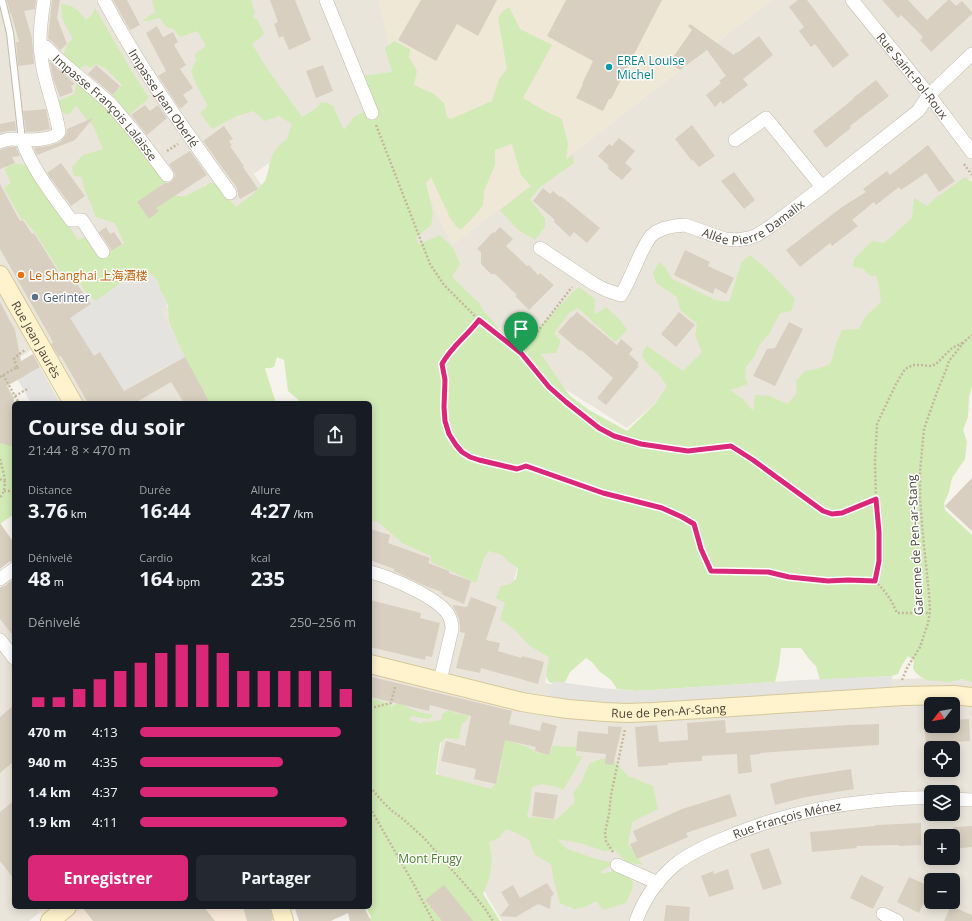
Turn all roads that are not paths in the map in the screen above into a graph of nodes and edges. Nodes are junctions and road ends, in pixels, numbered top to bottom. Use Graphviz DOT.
graph roads {
  1 [pos="2,0"];
  2 [pos="44,0"];
  3 [pos="104,0"];
  4 [pos="326,0"];
  5 [pos="852,0"];
  6 [pos="40,46"];
  7 [pos="972,54"];
  8 [pos="929,96"];
  9 [pos="372,113"];
  10 [pos="22,140"];
  11 [pos="735,140"];
  12 [pos="0,142"];
  13 [pos="972,152"];
  14 [pos="167,175"];
  15 [pos="822,187"];
  16 [pos="230,193"];
  17 [pos="540,248"];
  18 [pos="103,252"];
  19 [pos="0,275"];
  20 [pos="70,401"];
  21 [pos="12,570"];
  22 [pos="372,573"];
  23 [pos="0,579"];
  24 [pos="0,640"];
  25 [pos="12,655"];
  26 [pos="372,664"];
  27 [pos="440,681"];
  28 [pos="972,697"];
  29 [pos="924,798"];
  30 [pos="960,799"];
  31 [pos="972,800"];
  32 [pos="620,866"];
  33 [pos="658,883"];
  34 [pos="65,909"];
  35 [pos="281,909"];
  36 [pos="883,914"];
  37 [pos="50,921"];
  38 [pos="284,921"];
  39 [pos="636,921"];
  40 [pos="897,921"];
  1 -- 10 [label="lane"];
  2 -- 6 [label="street"];
  3 -- 16 [label="street, Impasse Jean Oberlé"];
  4 -- 9 [label="street"];
  5 -- 8 [label="street, Rue Saint-Pol-Roux"];
  6 -- 10 [label="street"];
  6 -- 14 [label="street, Impasse François Lalaisse"];
  7 -- 8 [label="street, Allée Pierre Damalix"];
  8 -- 13 [label="street, Rue Saint-Pol-Roux"];
  8 -- 15 [label="street, Allée Pierre Damalix"];
  10 -- 12 [label="street"];
  10 -- 18 [label="street"];
  11 -- 15 [label="street, Allée Pierre Damalix"];
  15 -- 17 [label="street, Allée Pierre Damalix"];
  19 -- 20 [label="street, Rue Jean Jaurès"];
  21 -- 23 [label="street"];
  22 -- 27 [label="street"];
  24 -- 25 [label="street"];
  26 -- 27 [label="street, Rue de Pen-Ar-Stang"];
  27 -- 28 [label="street, Rue de Pen-Ar-Stang"];
  29 -- 33 [label="street, Rue François Ménez"];
  30 -- 31 [label="street"];
  32 -- 33 [label="street"];
  33 -- 39 [label="street, Rue François Ménez"];
  34 -- 37 [label="street"];
  35 -- 38 [label="street"];
  36 -- 40 [label="street"];
}
